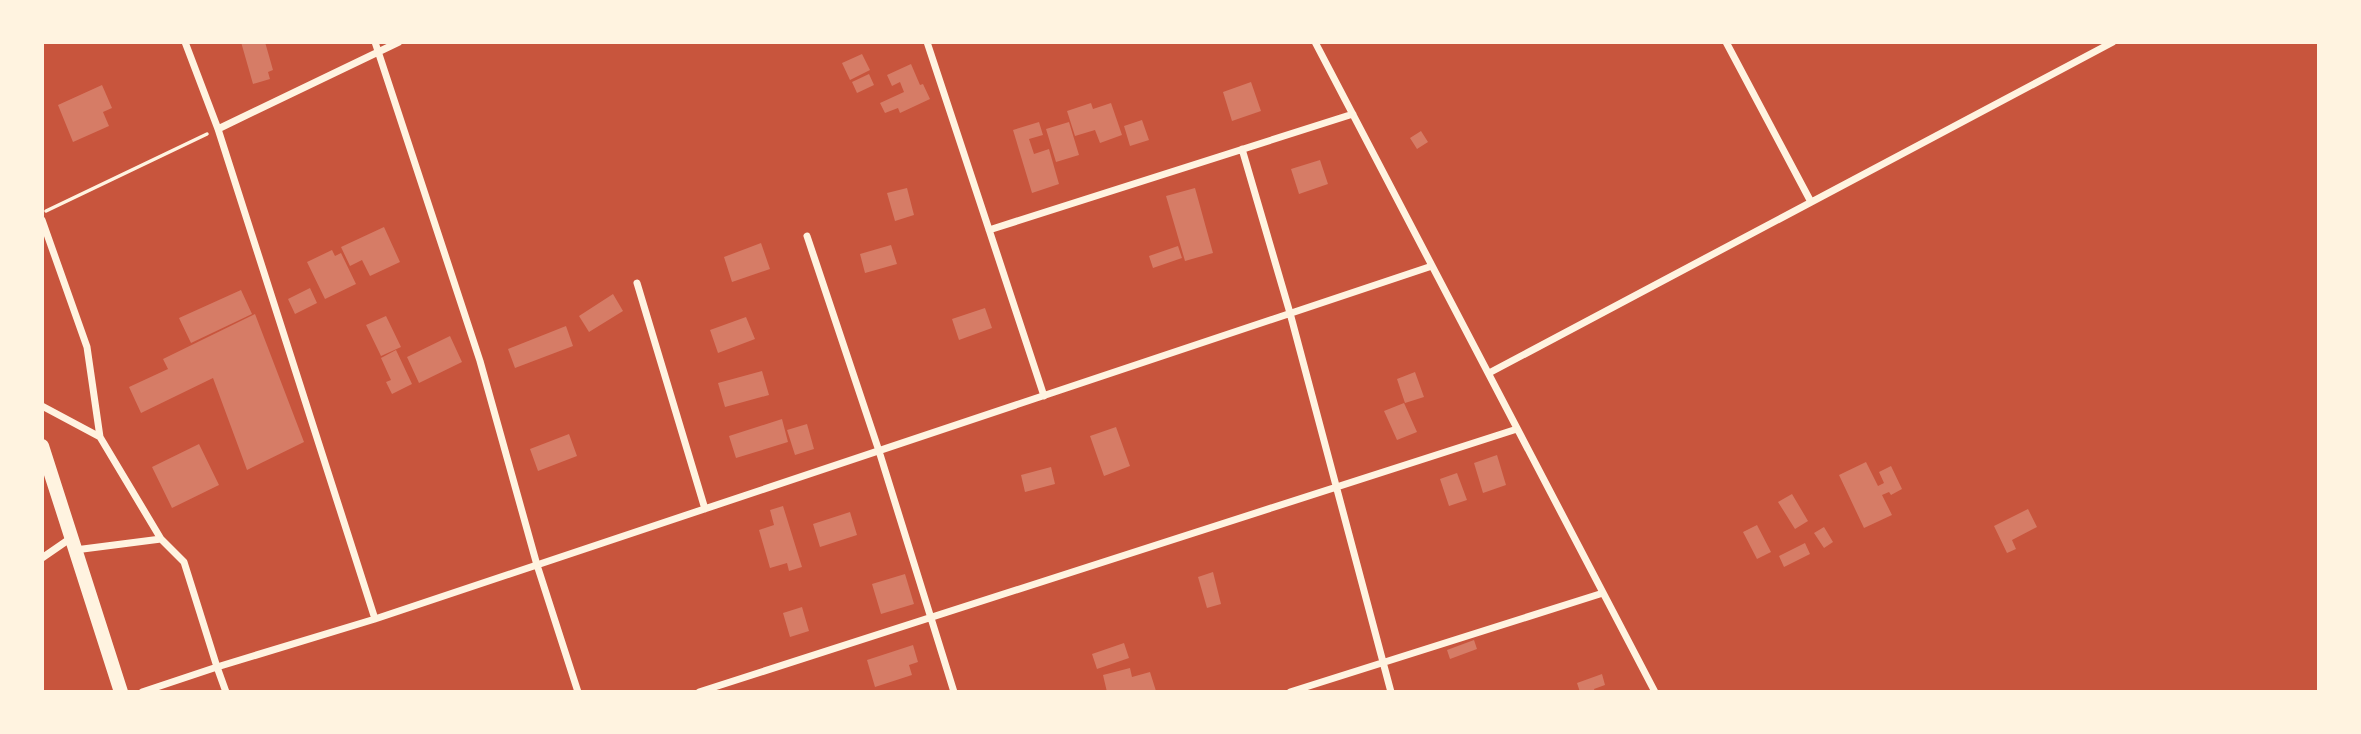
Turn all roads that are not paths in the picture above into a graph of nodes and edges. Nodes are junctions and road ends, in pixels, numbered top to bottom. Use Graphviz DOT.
graph roads {
  1 [pos="185,42"];
  2 [pos="374,42"];
  3 [pos="399,42"];
  4 [pos="927,42"];
  5 [pos="1315,42"];
  6 [pos="1726,42"];
  7 [pos="2113,42"];
  8 [pos="378,53"];
  9 [pos="1353,114"];
  10 [pos="218,129"];
  11 [pos="1242,149"];
  12 [pos="1811,202"];
  13 [pos="42,220"];
  14 [pos="989,230"];
  15 [pos="807,236"];
  16 [pos="1433,266"];
  17 [pos="637,283"];
  18 [pos="1290,313"];
  19 [pos="1489,373"];
  20 [pos="1044,396"];
  21 [pos="42,406"];
  22 [pos="1517,429"];
  23 [pos="100,437"];
  24 [pos="42,446"];
  25 [pos="879,451"];
  26 [pos="1336,487"];
  27 [pos="705,509"];
  28 [pos="161,540"];
  29 [pos="73,544"];
  30 [pos="42,558"];
  31 [pos="537,565"];
  32 [pos="1603,593"];
  33 [pos="931,617"];
  34 [pos="375,619"];
  35 [pos="1383,663"];
  36 [pos="217,667"];
  37 [pos="121,692"];
  38 [pos="142,692"];
  39 [pos="226,692"];
  40 [pos="578,692"];
  41 [pos="699,692"];
  42 [pos="954,692"];
  43 [pos="1290,692"];
  44 [pos="1391,692"];
  45 [pos="1655,692"];
  1 -- 10 [label="street"];
  2 -- 8 [label="street"];
  3 -- 8 [label="street"];
  4 -- 14 [label="street"];
  5 -- 9 [label="street"];
  6 -- 12 [label="street"];
  7 -- 12 [label="street"];
  8 -- 10 [label="street"];
  8 -- 31 [label="street"];
  9 -- 11 [label="street"];
  9 -- 16 [label="street"];
  10 -- 34 [label="street"];
  11 -- 14 [label="street"];
  11 -- 18 [label="street"];
  12 -- 19 [label="street"];
  13 -- 23 [label="street"];
  14 -- 20 [label="street"];
  15 -- 25 [label="street"];
  16 -- 18 [label="street"];
  16 -- 19 [label="street"];
  17 -- 27 [label="street"];
  18 -- 20 [label="street"];
  18 -- 26 [label="street"];
  19 -- 22 [label="street"];
  20 -- 25 [label="street"];
  21 -- 23 [label="street"];
  22 -- 26 [label="street"];
  22 -- 32 [label="street"];
  23 -- 28 [label="street"];
  24 -- 29 [label="highway"];
  25 -- 27 [label="street"];
  25 -- 33 [label="street"];
  26 -- 33 [label="street"];
  26 -- 35 [label="street"];
  27 -- 31 [label="street"];
  28 -- 29 [label="street"];
  28 -- 36 [label="street"];
  29 -- 30 [label="street"];
  29 -- 37 [label="highway"];
  31 -- 34 [label="street"];
  31 -- 40 [label="street"];
  32 -- 35 [label="street"];
  32 -- 45 [label="street"];
  33 -- 41 [label="street"];
  33 -- 42 [label="street"];
  34 -- 36 [label="street"];
  35 -- 43 [label="street"];
  35 -- 44 [label="street"];
  36 -- 38 [label="street"];
  36 -- 39 [label="street"];
}
